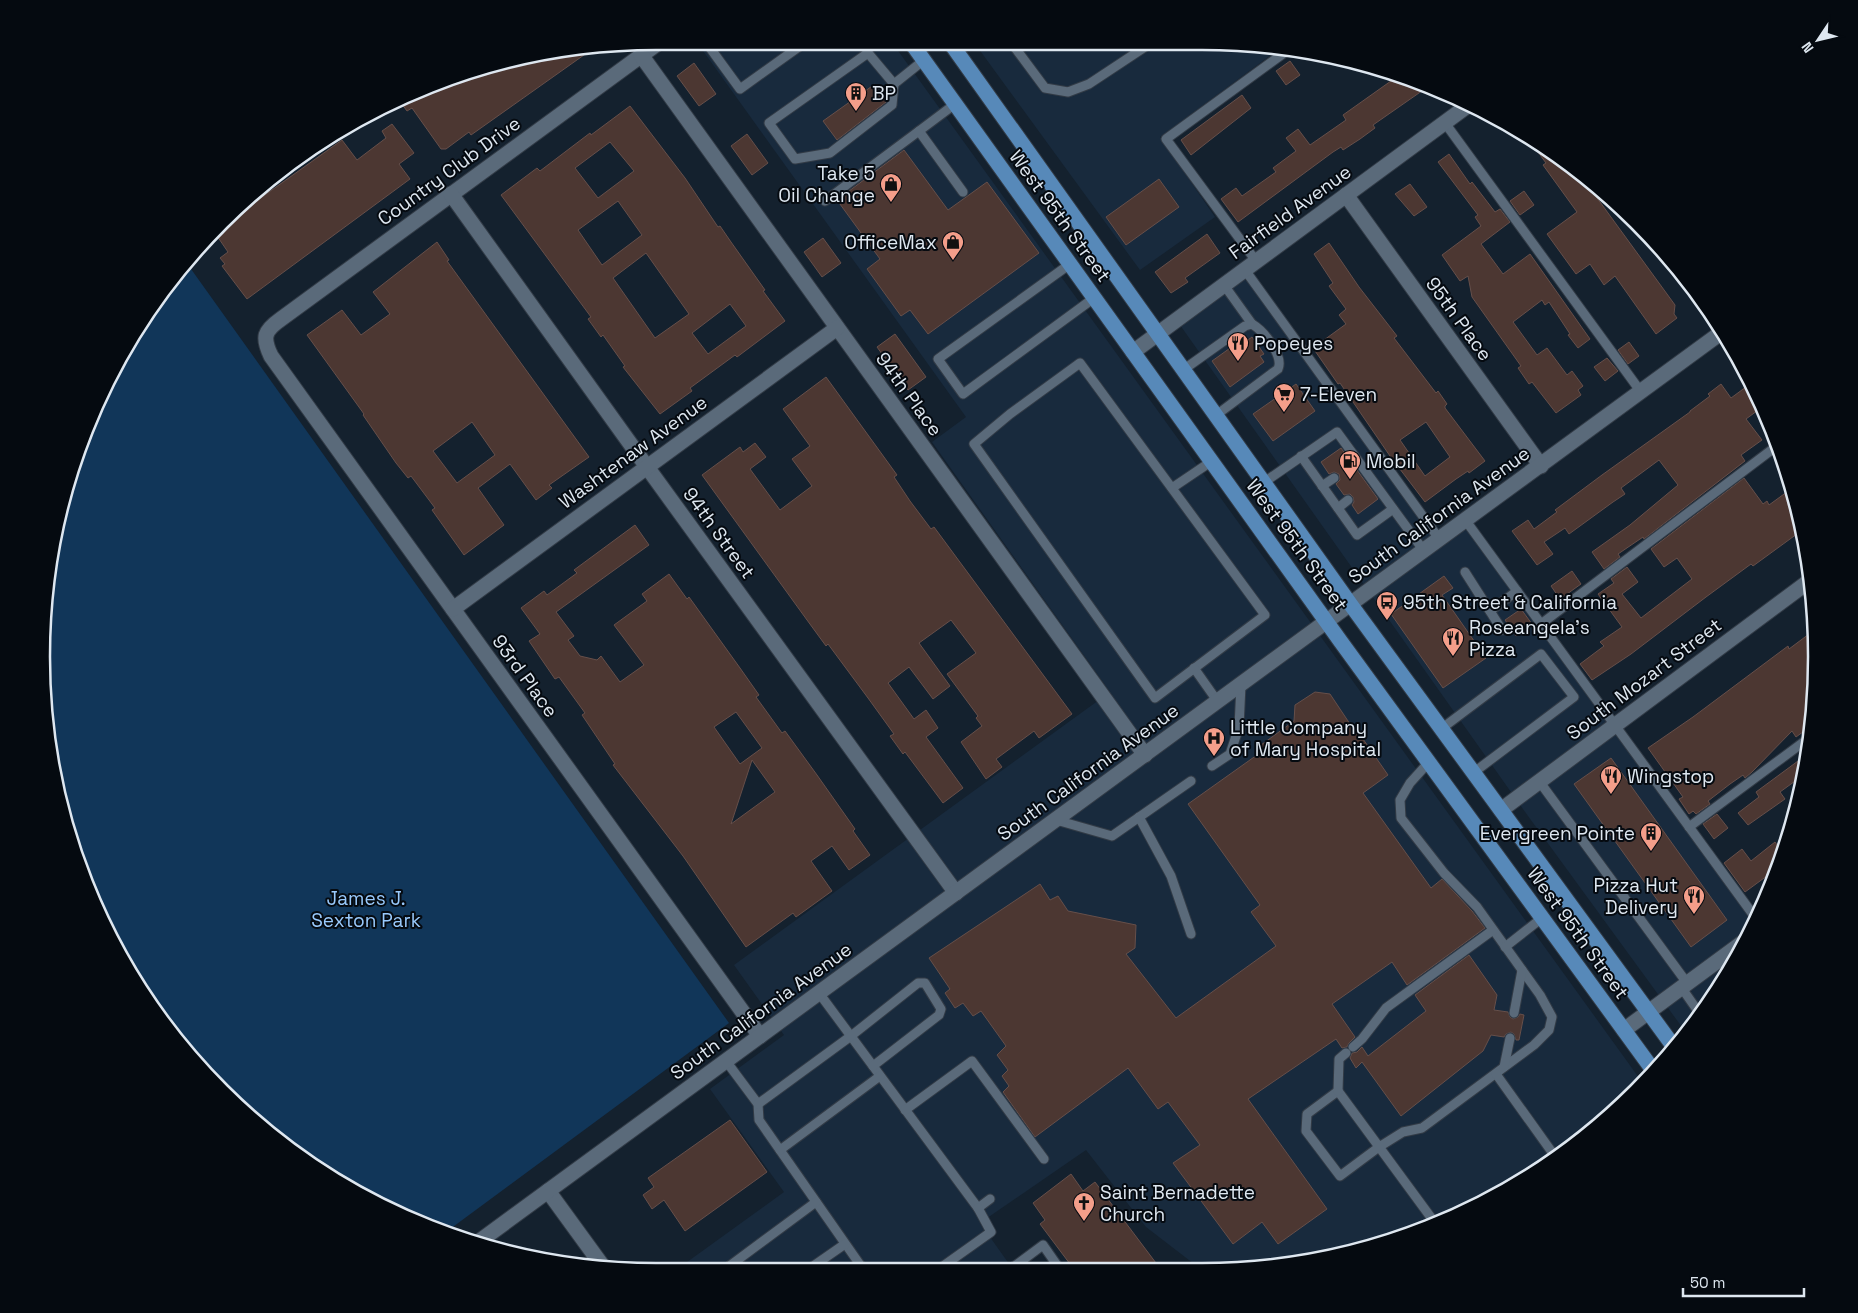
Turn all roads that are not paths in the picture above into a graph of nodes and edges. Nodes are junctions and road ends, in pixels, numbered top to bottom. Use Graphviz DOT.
graph roads {
  1 [pos="648,50"];
  2 [pos="711,50"];
  3 [pos="794,50"];
  4 [pos="867,50"];
  5 [pos="917,50"];
  6 [pos="955,50"];
  7 [pos="1017,50"];
  8 [pos="1140,50"];
  9 [pos="868,53"];
  10 [pos="641,55"];
  11 [pos="1281,55"];
  12 [pos="924,60"];
  13 [pos="894,84"];
  14 [pos="955,104"];
  15 [pos="1463,110"];
  16 [pos="1445,123"];
  17 [pos="919,131"];
  18 [pos="963,192"];
  19 [pos="451,194"];
  20 [pos="1346,195"];
  21 [pos="825,201"];
  22 [pos="1070,264"];
  23 [pos="1250,266"];
  24 [pos="1224,285"];
  25 [pos="1094,298"];
  26 [pos="1252,324"];
  27 [pos="837,328"];
  28 [pos="1157,334"];
  29 [pos="265,336"];
  30 [pos="1716,336"];
  31 [pos="1133,352"];
  32 [pos="1183,370"];
  33 [pos="1640,392"];
  34 [pos="1216,416"];
  35 [pos="1772,450"];
  36 [pos="1301,456"];
  37 [pos="1212,461"];
  38 [pos="1540,466"];
  39 [pos="646,468"];
  40 [pos="1334,478"];
  41 [pos="1264,483"];
  42 [pos="1322,486"];
  43 [pos="1172,488"];
  44 [pos="1348,500"];
  45 [pos="1338,508"];
  46 [pos="1393,509"];
  47 [pos="1466,521"];
  48 [pos="1440,540"];
  49 [pos="1424,552"];
  50 [pos="1465,572"];
  51 [pos="1804,586"];
  52 [pos="1516,591"];
  53 [pos="1351,605"];
  54 [pos="453,609"];
  55 [pos="1490,612"];
  56 [pos="1328,622"];
  57 [pos="1541,624"];
  58 [pos="1502,630"];
  59 [pos="1194,668"];
  60 [pos="1241,685"];
  61 [pos="1218,702"];
  62 [pos="1615,725"];
  63 [pos="1442,729"];
  64 [pos="1802,743"];
  65 [pos="1145,755"];
  66 [pos="1429,762"];
  67 [pos="1212,766"];
  68 [pos="1473,773"];
  69 [pos="1191,781"];
  70 [pos="1540,781"];
  71 [pos="1500,810"];
  72 [pos="1139,818"];
  73 [pos="1056,820"];
  74 [pos="1689,827"];
  75 [pos="956,893"];
  76 [pos="1751,912"];
  77 [pos="1542,918"];
  78 [pos="1493,930"];
  79 [pos="1191,934"];
  80 [pos="1506,947"];
  81 [pos="1732,950"];
  82 [pos="1522,970"];
  83 [pos="1684,985"];
  84 [pos="819,993"];
  85 [pos="1696,1007"];
  86 [pos="1648,1012"];
  87 [pos="1514,1013"];
  88 [pos="1624,1030"];
  89 [pos="760,1036"];
  90 [pos="851,1036"];
  91 [pos="1510,1038"];
  92 [pos="1670,1041"];
  93 [pos="726,1061"];
  94 [pos="1649,1065"];
  95 [pos="873,1066"];
  96 [pos="1504,1067"];
  97 [pos="1496,1074"];
  98 [pos="880,1076"];
  99 [pos="1338,1091"];
  100 [pos="758,1104"];
  101 [pos="906,1110"];
  102 [pos="1379,1147"];
  103 [pos="780,1150"];
  104 [pos="1552,1152"];
  105 [pos="1044,1159"];
  106 [pos="548,1191"];
  107 [pos="990,1199"];
  108 [pos="816,1202"];
  109 [pos="978,1208"];
  110 [pos="1431,1218"];
  111 [pos="484,1237"];
  112 [pos="846,1244"];
  113 [pos="598,1260"];
  114 [pos="733,1263"];
  115 [pos="818,1263"];
  116 [pos="859,1263"];
  117 [pos="946,1263"];
  118 [pos="1019,1263"];
  119 [pos="1055,1263"];
  1 -- 10 [label="street, Country Club Drive"];
  2 -- 3 [label="lane"];
  4 -- 9 [label="lane"];
  5 -- 12 [label="main road, West 95th Street"];
  6 -- 28 [label="main road, West 95th Street"];
  7 -- 8 [label="lane"];
  9 -- 13 [label="lane"];
  9 -- 13 [label="lane"];
  10 -- 19 [label="street, Country Club Drive"];
  10 -- 27 [label="street, 94th Place"];
  11 -- 23 [label="lane"];
  12 -- 13 [label="lane"];
  12 -- 14 [label="main road, West 95th Street"];
  14 -- 17 [label="lane"];
  14 -- 22 [label="main road, West 95th Street"];
  15 -- 16 [label="street, Fairfield Avenue"];
  16 -- 20 [label="street, Fairfield Avenue"];
  16 -- 33 [label="lane"];
  17 -- 18 [label="lane"];
  17 -- 21 [label="lane"];
  19 -- 29 [label="street, Country Club Drive"];
  19 -- 39 [label="street, 94th Street"];
  20 -- 23 [label="street, Fairfield Avenue"];
  20 -- 38 [label="street, 95th Place"];
  22 -- 25 [label="main road, West 95th Street"];
  22 -- 25 [label="lane"];
  23 -- 24 [label="street, Fairfield Avenue"];
  23 -- 48 [label="lane"];
  24 -- 26 [label="lane"];
  24 -- 28 [label="street, Fairfield Avenue"];
  25 -- 31 [label="main road, West 95th Street"];
  26 -- 32 [label="lane"];
  26 -- 34 [label="lane"];
  27 -- 39 [label="street, Washtenaw Avenue"];
  27 -- 65 [label="street, 94th Place"];
  28 -- 31 [label="street, Fairfield Avenue"];
  28 -- 32 [label="main road, West 95th Street"];
  29 -- 54 [label="street, 93rd Place"];
  30 -- 33 [label="street, South California Avenue"];
  31 -- 37 [label="main road, West 95th Street"];
  32 -- 34 [label="main road, West 95th Street"];
  33 -- 38 [label="street, South California Avenue"];
  34 -- 41 [label="main road, West 95th Street"];
  35 -- 57 [label="lane"];
  36 -- 41 [label="lane"];
  36 -- 42 [label="lane"];
  36 -- 46 [label="lane"];
  37 -- 43 [label="lane"];
  37 -- 56 [label="main road, West 95th Street"];
  38 -- 47 [label="street, South California Avenue"];
  39 -- 54 [label="street, Washtenaw Avenue"];
  39 -- 75 [label="street, 94th Street"];
  40 -- 42 [label="lane"];
  41 -- 53 [label="main road, West 95th Street"];
  42 -- 45 [label="lane"];
  43 -- 59 [label="lane"];
  43 -- 59 [label="lane"];
  44 -- 45 [label="lane"];
  45 -- 46 [label="lane"];
  46 -- 49 [label="lane"];
  47 -- 48 [label="street, South California Avenue"];
  47 -- 52 [label="lane"];
  48 -- 49 [label="street, South California Avenue"];
  49 -- 53 [label="street, South California Avenue"];
  50 -- 55 [label="lane"];
  51 -- 62 [label="street, South Mozart Street"];
  52 -- 55 [label="lane"];
  52 -- 57 [label="lane"];
  53 -- 56 [label="street, South California Avenue"];
  53 -- 63 [label="main road, West 95th Street"];
  54 -- 89 [label="street, 93rd Place"];
  55 -- 58 [label="lane"];
  56 -- 60 [label="street, South California Avenue"];
  56 -- 66 [label="main road, West 95th Street"];
  57 -- 62 [label="lane"];
  59 -- 61 [label="lane"];
  60 -- 61 [label="street, South California Avenue"];
  60 -- 67 [label="lane"];
  61 -- 65 [label="street, South California Avenue"];
  62 -- 70 [label="street, South Mozart Street"];
  62 -- 74 [label="lane"];
  63 -- 68 [label="main road, West 95th Street"];
  63 -- 68 [label="lane"];
  64 -- 74 [label="lane"];
  65 -- 73 [label="street, South California Avenue"];
  66 -- 77 [label="main road, West 95th Street"];
  66 -- 78 [label="lane"];
  68 -- 71 [label="main road, West 95th Street"];
  69 -- 72 [label="lane"];
  70 -- 71 [label="street, South Mozart Street"];
  70 -- 83 [label="lane"];
  71 -- 86 [label="main road, West 95th Street"];
  72 -- 73 [label="lane"];
  72 -- 79 [label="lane"];
  73 -- 75 [label="street, South California Avenue"];
  74 -- 76 [label="lane"];
  75 -- 84 [label="street, South California Avenue"];
  77 -- 80 [label="lane"];
  77 -- 88 [label="main road, West 95th Street"];
  78 -- 80 [label="lane"];
  78 -- 99 [label="lane"];
  80 -- 82 [label="lane"];
  81 -- 83 [label="street"];
  82 -- 87 [label="lane"];
  82 -- 96 [label="lane"];
  83 -- 85 [label="lane"];
  83 -- 86 [label="street"];
  84 -- 89 [label="street, South California Avenue"];
  84 -- 90 [label="lane"];
  86 -- 88 [label="street"];
  86 -- 92 [label="main road, West 95th Street"];
  88 -- 94 [label="main road, West 95th Street"];
  89 -- 93 [label="street, South California Avenue"];
  90 -- 95 [label="lane"];
  90 -- 95 [label="lane"];
  90 -- 100 [label="lane"];
  91 -- 96 [label="lane"];
  93 -- 100 [label="lane"];
  93 -- 106 [label="street, South California Avenue"];
  95 -- 98 [label="lane"];
  96 -- 97 [label="lane"];
  97 -- 102 [label="lane"];
  97 -- 104 [label="lane"];
  98 -- 101 [label="lane"];
  98 -- 103 [label="lane"];
  99 -- 102 [label="lane"];
  99 -- 102 [label="lane"];
  100 -- 103 [label="lane"];
  101 -- 105 [label="lane"];
  101 -- 109 [label="lane"];
  102 -- 110 [label="lane"];
  103 -- 108 [label="lane"];
  106 -- 111 [label="street, South California Avenue"];
  106 -- 113 [label="street"];
  107 -- 109 [label="lane"];
  108 -- 112 [label="lane"];
  108 -- 114 [label="lane"];
  109 -- 117 [label="lane"];
  112 -- 115 [label="lane"];
  112 -- 116 [label="lane"];
  118 -- 119 [label="lane"];
}
